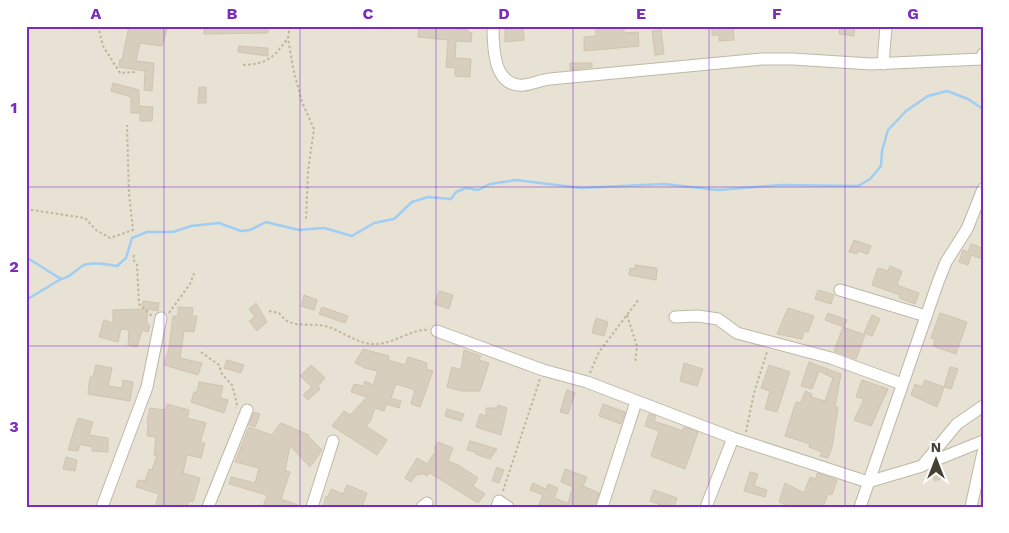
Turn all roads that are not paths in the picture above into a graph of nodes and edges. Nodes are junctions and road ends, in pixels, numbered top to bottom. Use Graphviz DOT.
graph roads {
  1 [pos="493,26"];
  2 [pos="886,26"];
  3 [pos="983,54"];
  4 [pos="884,64"];
  5 [pos="983,189"];
  6 [pos="840,290"];
  7 [pos="926,316"];
  8 [pos="675,317"];
  9 [pos="160,322"];
  10 [pos="437,331"];
  11 [pos="902,384"];
  12 [pos="636,402"];
  13 [pos="983,406"];
  14 [pos="246,410"];
  15 [pos="733,438"];
  16 [pos="333,441"];
  17 [pos="983,441"];
  18 [pos="983,452"];
  19 [pos="922,466"];
  20 [pos="868,482"];
  21 [pos="974,504"];
  22 [pos="102,507"];
  23 [pos="208,507"];
  24 [pos="312,507"];
  25 [pos="602,507"];
  26 [pos="706,507"];
  27 [pos="860,507"];
  1 -- 4 [label="street"];
  2 -- 4 [label="street"];
  3 -- 4 [label="street"];
  5 -- 7 [label="street"];
  6 -- 7 [label="street"];
  7 -- 11 [label="street"];
  8 -- 11 [label="street"];
  9 -- 22 [label="street"];
  10 -- 12 [label="street"];
  11 -- 20 [label="street"];
  12 -- 15 [label="street"];
  12 -- 25 [label="street"];
  13 -- 19 [label="street"];
  14 -- 23 [label="street"];
  15 -- 20 [label="street"];
  15 -- 26 [label="street"];
  16 -- 24 [label="street"];
  17 -- 19 [label="street"];
  18 -- 21 [label="street"];
  19 -- 20 [label="street"];
  20 -- 27 [label="street"];
}
